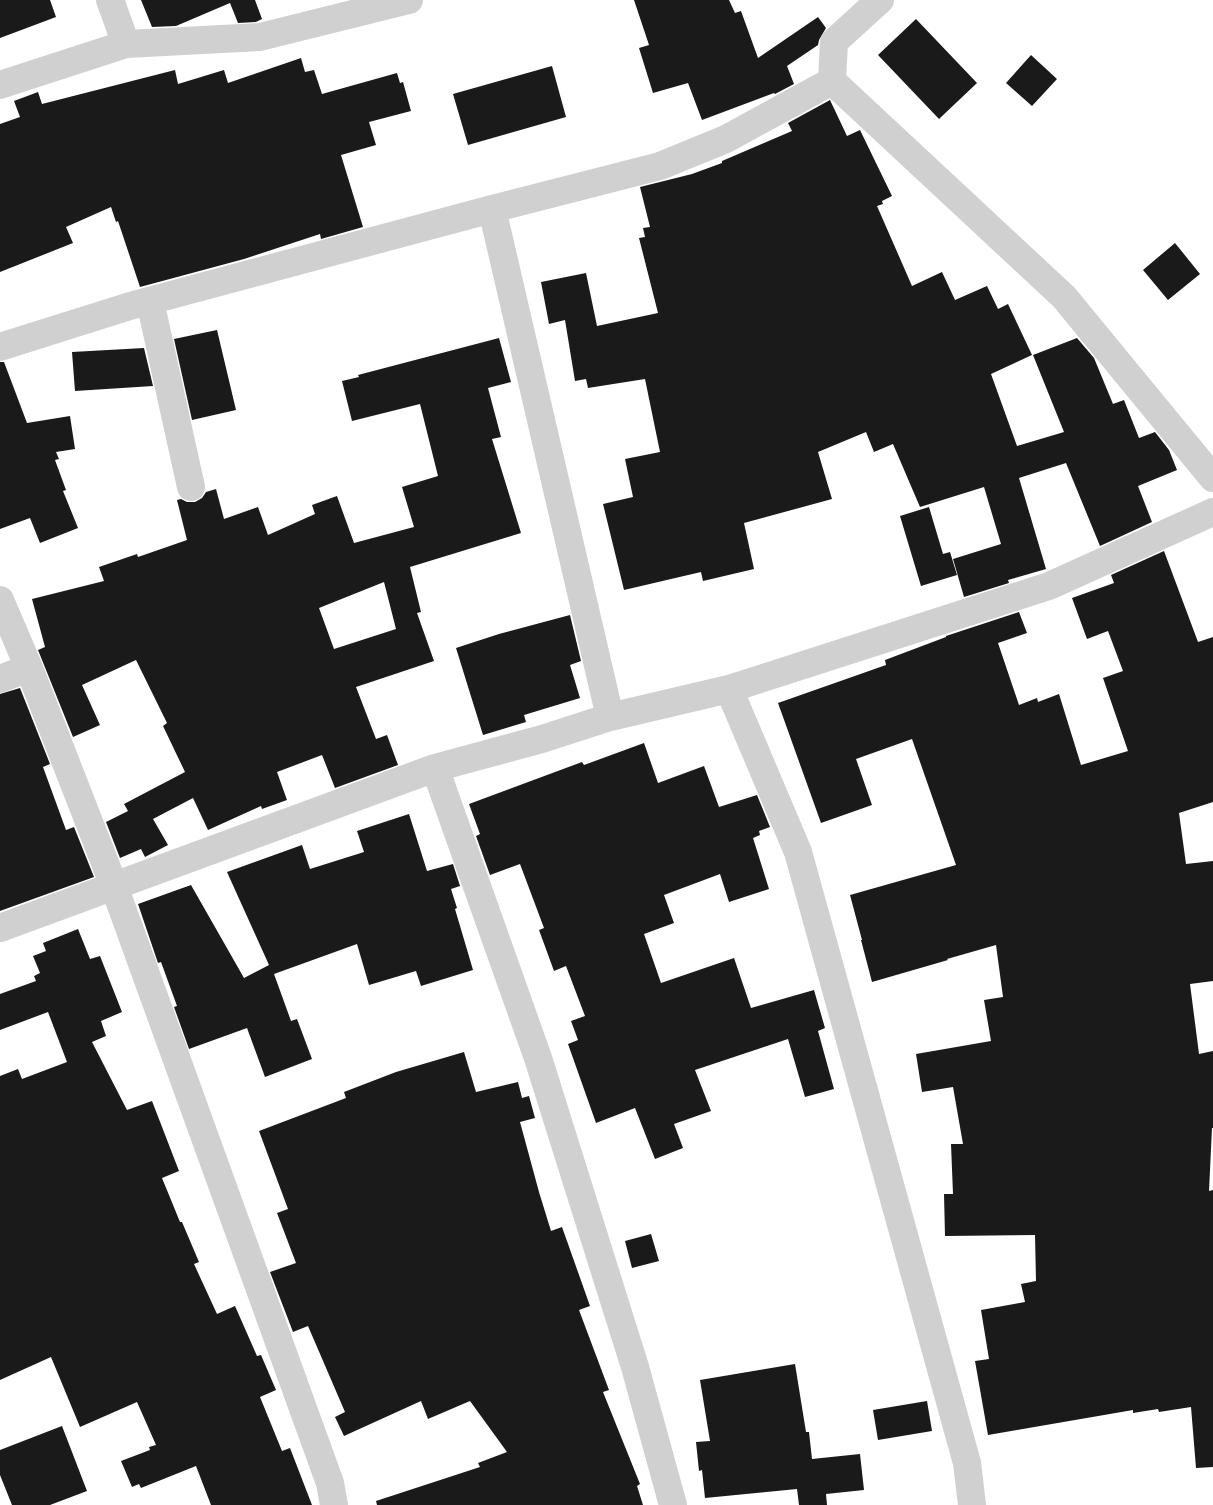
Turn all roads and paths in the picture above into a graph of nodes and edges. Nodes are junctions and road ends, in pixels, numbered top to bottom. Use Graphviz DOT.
graph roads {
  1 [pos="110,0"];
  2 [pos="409,0"];
  3 [pos="880,0"];
  4 [pos="126,44"];
  5 [pos="832,81"];
  6 [pos="0,85"];
  7 [pos="492,209"];
  8 [pos="150,300"];
  9 [pos="0,347"];
  10 [pos="1213,478"];
  11 [pos="191,487"];
  12 [pos="1213,512"];
  13 [pos="0,600"];
  14 [pos="29,668"];
  15 [pos="0,679"];
  16 [pos="729,689"];
  17 [pos="610,717"];
  18 [pos="436,768"];
  19 [pos="114,886"];
  20 [pos="0,928"];
  21 [pos="334,1505"];
  22 [pos="673,1505"];
  23 [pos="972,1505"];
  1 -- 4 [label="street"];
  2 -- 4 [label="street"];
  3 -- 5 [label="street"];
  4 -- 6 [label="street"];
  5 -- 7 [label="street"];
  5 -- 10 [label="street"];
  7 -- 8 [label="street"];
  7 -- 17 [label="street"];
  8 -- 9 [label="street"];
  8 -- 11 [label="street"];
  12 -- 16 [label="street"];
  13 -- 14 [label="street"];
  14 -- 15 [label="street"];
  14 -- 19 [label="street"];
  16 -- 17 [label="street"];
  16 -- 23 [label="street"];
  17 -- 18 [label="street"];
  18 -- 19 [label="street"];
  18 -- 22 [label="street"];
  19 -- 20 [label="street"];
  19 -- 21 [label="street"];
}
